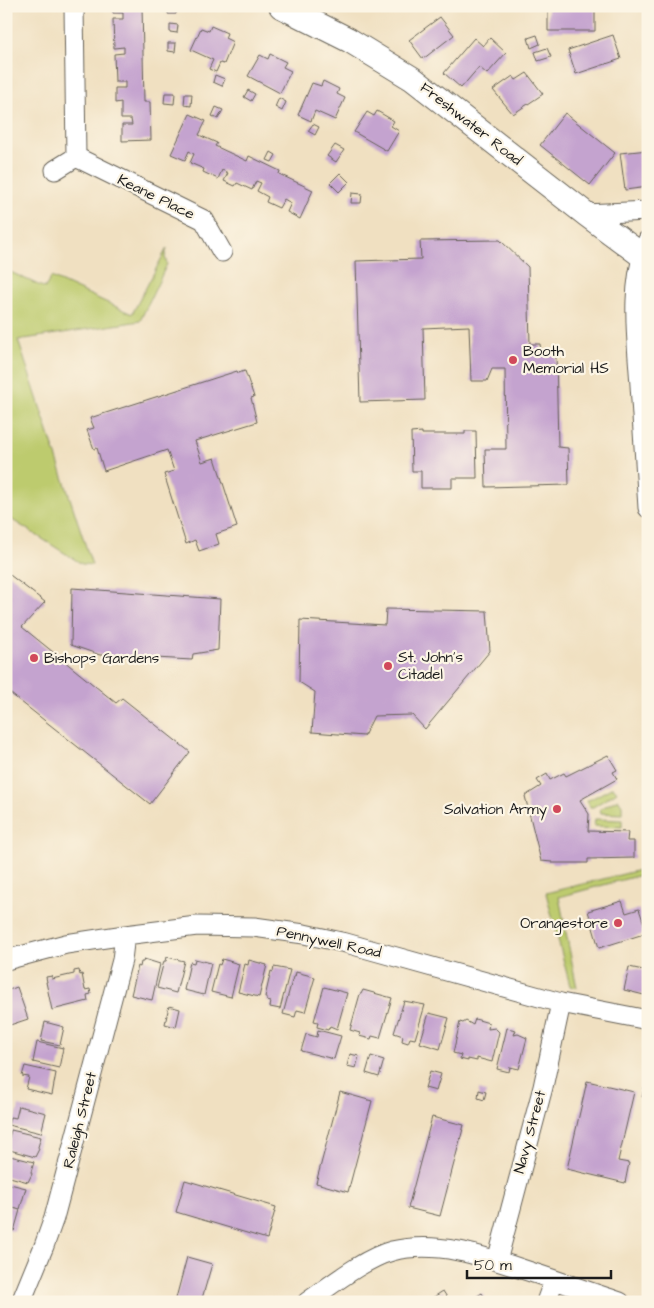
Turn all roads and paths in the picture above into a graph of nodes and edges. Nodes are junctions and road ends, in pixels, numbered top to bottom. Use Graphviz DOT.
graph roads {
  1 [pos="74,6"];
  2 [pos="281,6"];
  3 [pos="76,157"];
  4 [pos="55,170"];
  5 [pos="648,211"];
  6 [pos="586,214"];
  7 [pos="222,252"];
  8 [pos="646,252"];
  9 [pos="648,508"];
  10 [pos="125,935"];
  11 [pos="6,960"];
  12 [pos="560,1003"];
  13 [pos="648,1020"];
  14 [pos="497,1261"];
  15 [pos="554,1280"];
  16 [pos="21,1302"];
  17 [pos="307,1302"];
  18 [pos="546,1302"];
  19 [pos="620,1302"];
  1 -- 3 [label="street"];
  2 -- 6 [label="main road, Freshwater Road"];
  3 -- 4 [label="street"];
  3 -- 7 [label="street, Keane Place"];
  5 -- 6 [label="street"];
  6 -- 8 [label="main road, Freshwater Road"];
  8 -- 9 [label="street"];
  10 -- 11 [label="street, Pennywell Road"];
  10 -- 12 [label="street, Pennywell Road"];
  10 -- 16 [label="street, Raleigh Street"];
  12 -- 13 [label="street, Pennywell Road"];
  12 -- 14 [label="street, Navy Street"];
  14 -- 15 [label="street"];
  14 -- 17 [label="street"];
  15 -- 18 [label="street"];
  15 -- 19 [label="street"];
}
